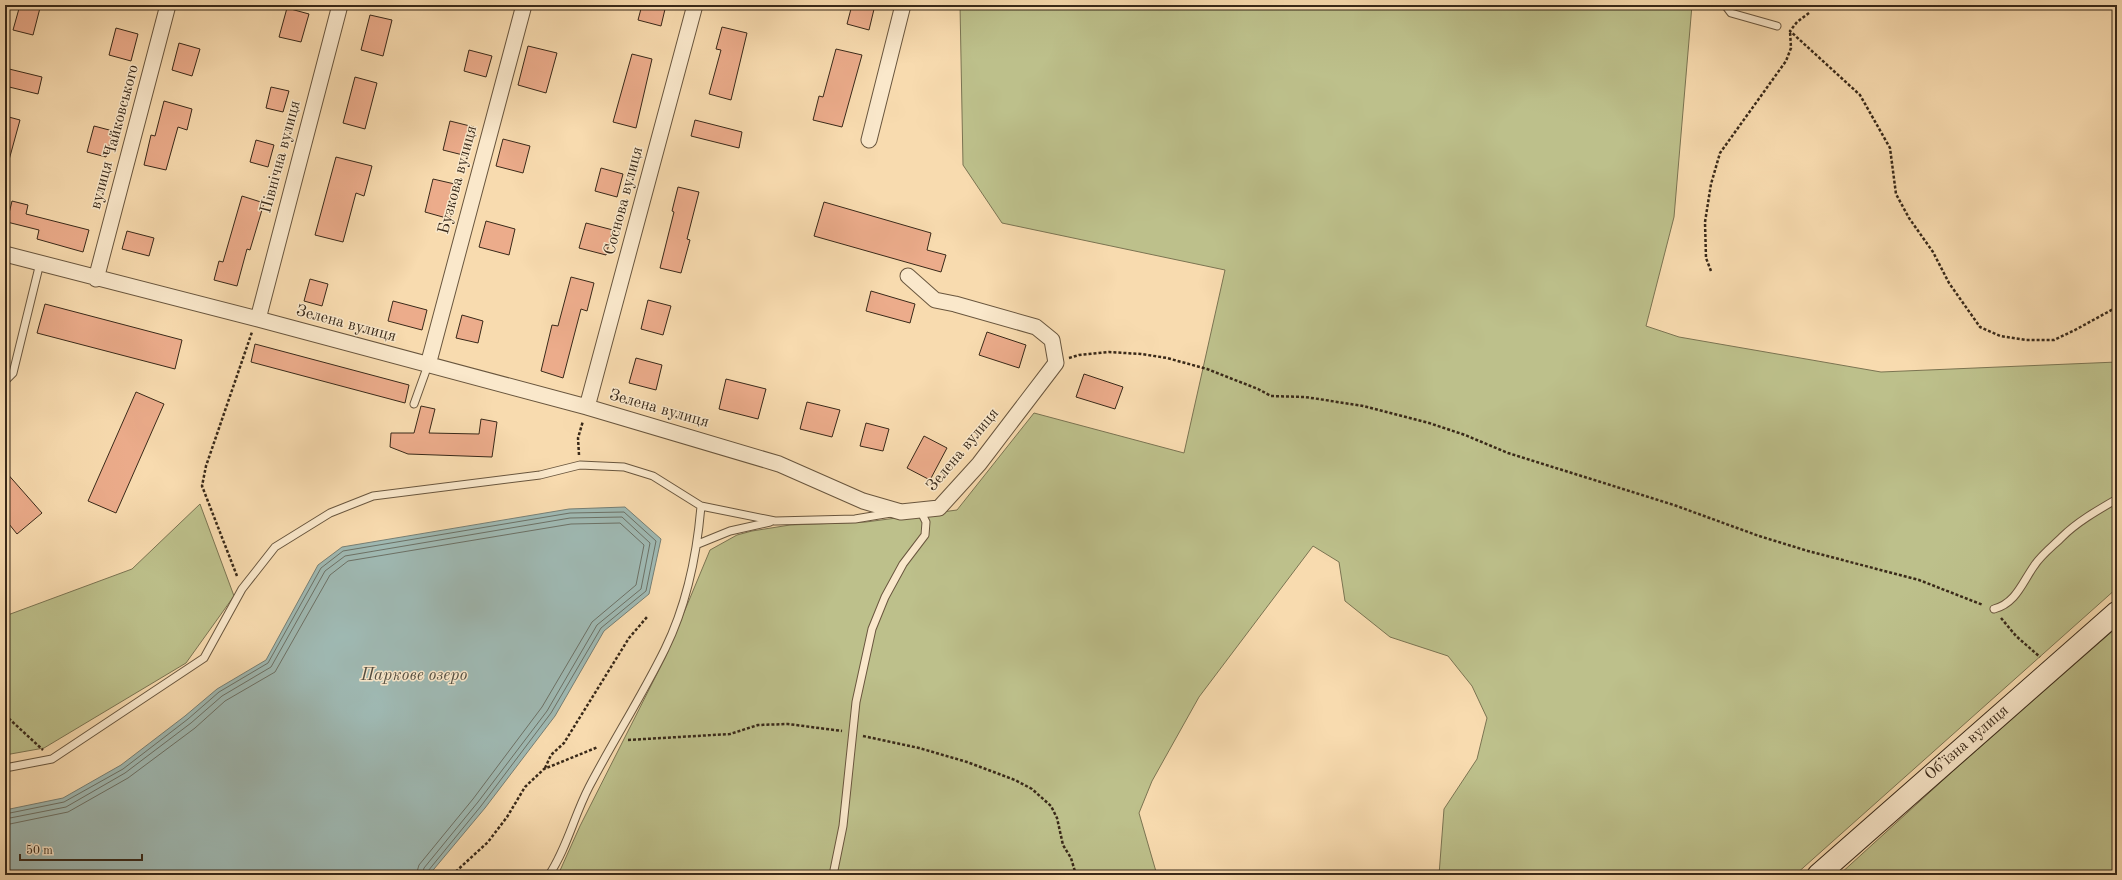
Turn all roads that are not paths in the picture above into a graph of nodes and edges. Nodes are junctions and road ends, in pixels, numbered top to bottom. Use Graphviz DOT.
graph roads {
  1 [pos="168,5"];
  2 [pos="340,5"];
  3 [pos="524,5"];
  4 [pos="695,5"];
  5 [pos="903,5"];
  6 [pos="1725,5"];
  7 [pos="1777,26"];
  8 [pos="869,140"];
  9 [pos="5,254"];
  10 [pos="40,263"];
  11 [pos="908,276"];
  12 [pos="96,278"];
  13 [pos="258,319"];
  14 [pos="428,365"];
  15 [pos="5,381"];
  16 [pos="414,404"];
  17 [pos="587,407"];
  18 [pos="2117,499"];
  19 [pos="701,506"];
  20 [pos="920,510"];
  21 [pos="900,512"];
  22 [pos="774,521"];
  23 [pos="698,544"];
  24 [pos="1994,609"];
  25 [pos="2117,612"];
  26 [pos="5,768"];
  27 [pos="549,875"];
  28 [pos="833,875"];
  29 [pos="1818,875"];
  1 -- 12 [label="street, вулиця Чайковського"];
  2 -- 13 [label="street, Північна вулиця"];
  3 -- 14 [label="street, Бузкова вулиця"];
  4 -- 17 [label="street, Соснова вулиця"];
  5 -- 8 [label="street"];
  6 -- 7 [label="lane"];
  9 -- 10 [label="street, Зелена вулиця"];
  10 -- 12 [label="street, Зелена вулиця"];
  10 -- 15 [label="lane"];
  11 -- 20 [label="street, Зелена вулиця"];
  12 -- 13 [label="street, Зелена вулиця"];
  13 -- 14 [label="street, Зелена вулиця"];
  14 -- 16 [label="lane"];
  14 -- 17 [label="street, Зелена вулиця"];
  17 -- 21 [label="street, Зелена вулиця"];
  18 -- 24 [label="lane"];
  19 -- 22 [label="lane"];
  19 -- 23 [label="lane"];
  19 -- 26 [label="lane"];
  20 -- 21 [label="street, Зелена вулиця"];
  20 -- 28 [label="lane"];
  21 -- 22 [label="lane"];
  22 -- 23 [label="lane"];
  23 -- 27 [label="lane"];
  25 -- 29 [label="main road, Об’їзна вулиця"];
}
